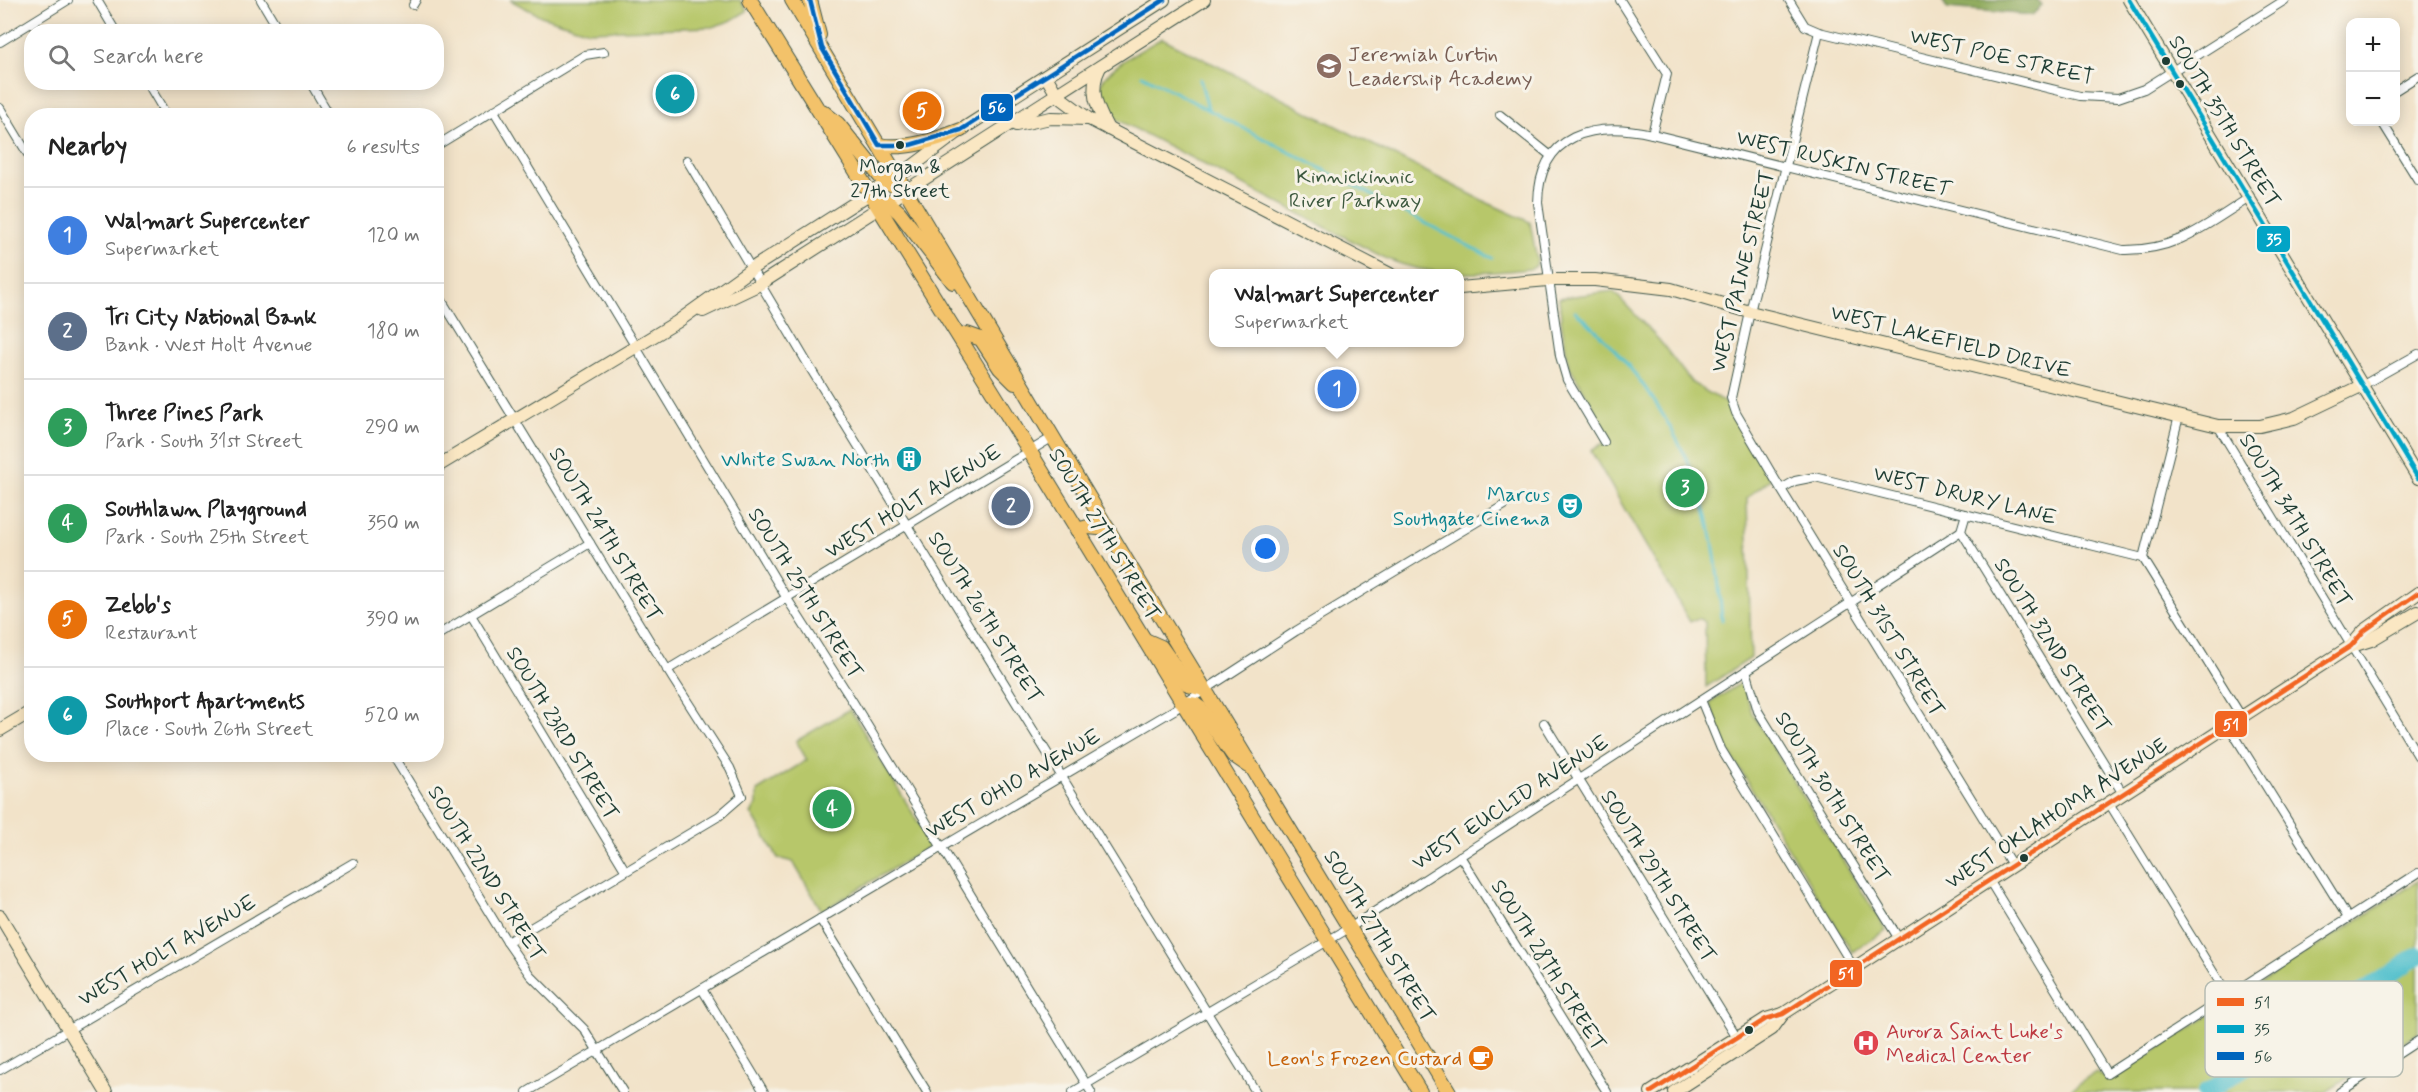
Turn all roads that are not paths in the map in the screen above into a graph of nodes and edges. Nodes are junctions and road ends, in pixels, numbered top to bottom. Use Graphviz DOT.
graph roads {
  1 [pos="69,0"];
  2 [pos="97,0"];
  3 [pos="261,0"];
  4 [pos="792,0"];
  5 [pos="810,0"];
  6 [pos="1164,0"];
  7 [pos="1204,0"];
  8 [pos="1620,0"];
  9 [pos="1789,0"];
  10 [pos="2129,0"];
  11 [pos="2285,0"];
  12 [pos="751,1"];
  13 [pos="30,24"];
  14 [pos="111,24"];
  15 [pos="275,24"];
  16 [pos="24,27"];
  17 [pos="1819,32"];
  18 [pos="0,42"];
  19 [pos="822,48"];
  20 [pos="604,52"];
  21 [pos="1100,67"];
  22 [pos="2173,72"];
  23 [pos="1046,76"];
  24 [pos="2418,76"];
  25 [pos="2400,87"];
  26 [pos="152,90"];
  27 [pos="315,90"];
  28 [pos="1057,95"];
  29 [pos="816,106"];
  30 [pos="0,108"];
  31 [pos="162,108"];
  32 [pos="325,108"];
  33 [pos="494,111"];
  34 [pos="1500,116"];
  35 [pos="1089,119"];
  36 [pos="2384,126"];
  37 [pos="1005,128"];
  38 [pos="1108,129"];
  39 [pos="961,130"];
  40 [pos="1652,134"];
  41 [pos="444,141"];
  42 [pos="879,145"];
  43 [pos="24,148"];
  44 [pos="1551,156"];
  45 [pos="687,160"];
  46 [pos="1785,167"];
  47 [pos="892,180"];
  48 [pos="2418,180"];
  49 [pos="906,192"];
  50 [pos="870,194"];
  51 [pos="2249,198"];
  52 [pos="884,206"];
  53 [pos="751,269"];
  54 [pos="1382,269"];
  55 [pos="1548,280"];
  56 [pos="760,284"];
  57 [pos="1464,288"];
  58 [pos="444,304"];
  59 [pos="975,305"];
  60 [pos="1750,312"];
  61 [pos="677,322"];
  62 [pos="960,337"];
  63 [pos="636,347"];
  64 [pos="2418,354"];
  65 [pos="2362,385"];
  66 [pos="1029,397"];
  67 [pos="1736,413"];
  68 [pos="2179,416"];
  69 [pos="516,419"];
  70 [pos="2218,426"];
  71 [pos="1053,437"];
  72 [pos="1604,442"];
  73 [pos="1031,452"];
  74 [pos="444,462"];
  75 [pos="2418,478"];
  76 [pos="1782,489"];
  77 [pos="1513,500"];
  78 [pos="1966,514"];
  79 [pos="908,524"];
  80 [pos="1108,529"];
  81 [pos="1077,530"];
  82 [pos="1961,531"];
  83 [pos="590,543"];
  84 [pos="2142,558"];
  85 [pos="2418,592"];
  86 [pos="786,597"];
  87 [pos="1851,602"];
  88 [pos="2418,612"];
  89 [pos="471,615"];
  90 [pos="444,631"];
  91 [pos="1145,640"];
  92 [pos="2351,646"];
  93 [pos="667,670"];
  94 [pos="1746,670"];
  95 [pos="1204,689"];
  96 [pos="1701,699"];
  97 [pos="1184,703"];
  98 [pos="24,716"];
  99 [pos="2241,716"];
  100 [pos="1544,723"];
  101 [pos="2228,725"];
  102 [pos="0,730"];
  103 [pos="2418,756"];
  104 [pos="397,762"];
  105 [pos="1252,769"];
  106 [pos="1062,775"];
  107 [pos="1578,779"];
  108 [pos="2123,794"];
  109 [pos="2109,803"];
  110 [pos="942,846"];
  111 [pos="1460,856"];
  112 [pos="354,863"];
  113 [pos="2012,865"];
  114 [pos="625,870"];
  115 [pos="2418,873"];
  116 [pos="1989,880"];
  117 [pos="0,916"];
  118 [pos="2348,918"];
  119 [pos="820,919"];
  120 [pos="1351,927"];
  121 [pos="1899,939"];
  122 [pos="1329,940"];
  123 [pos="507,942"];
  124 [pos="1854,968"];
  125 [pos="2219,981"];
  126 [pos="2251,981"];
  127 [pos="702,989"];
  128 [pos="2205,1011"];
  129 [pos="1207,1012"];
  130 [pos="68,1030"];
  131 [pos="2418,1041"];
  132 [pos="1741,1042"];
  133 [pos="1421,1044"];
  134 [pos="597,1050"];
  135 [pos="2403,1051"];
  136 [pos="1398,1058"];
  137 [pos="0,1070"];
  138 [pos="2363,1077"];
  139 [pos="1089,1088"];
  140 [pos="105,1092"];
  141 [pos="527,1092"];
  142 [pos="623,1092"];
  143 [pos="764,1092"];
  144 [pos="927,1092"];
  145 [pos="1073,1092"];
  146 [pos="1256,1092"];
  147 [pos="1420,1092"];
  148 [pos="1449,1092"];
  149 [pos="1607,1092"];
  150 [pos="1651,1092"];
  151 [pos="1674,1092"];
  152 [pos="2340,1092"];
  1 -- 13 [label="street"];
  2 -- 14 [label="street"];
  3 -- 15 [label="street"];
  4 -- 19 [label="main road"];
  5 -- 19 [label="main road"];
  6 -- 23 [label="street"];
  7 -- 21 [label="street"];
  8 -- 40 [label="street"];
  9 -- 17 [label="street"];
  10 -- 22 [label="street, SOUTH 35TH STREET"];
  11 -- 22 [label="street"];
  12 -- 29 [label="main road"];
  16 -- 18 [label="street"];
  17 -- 22 [label="street, WEST POE STREET"];
  17 -- 46 [label="street, WEST PAINE STREET"];
  19 -- 42 [label="main road"];
  20 -- 33 [label="street"];
  21 -- 28 [label="street"];
  21 -- 38 [label="street"];
  22 -- 51 [label="street, SOUTH 35TH STREET"];
  23 -- 28 [label="street"];
  23 -- 39 [label="street"];
  24 -- 25 [label="street"];
  26 -- 31 [label="street"];
  27 -- 32 [label="street"];
  28 -- 35 [label="street"];
  28 -- 37 [label="street"];
  29 -- 47 [label="main road"];
  29 -- 50 [label="main road"];
  30 -- 43 [label="street"];
  33 -- 41 [label="street"];
  33 -- 63 [label="street, SOUTH 25TH STREET"];
  34 -- 44 [label="street"];
  35 -- 37 [label="street"];
  35 -- 38 [label="street"];
  36 -- 48 [label="street"];
  37 -- 49 [label="street"];
  38 -- 54 [label="street"];
  39 -- 42 [label="main road"];
  39 -- 47 [label="street"];
  40 -- 44 [label="street, WEST RUSKIN STREET"];
  40 -- 46 [label="street, WEST RUSKIN STREET"];
  42 -- 47 [label="main road"];
  44 -- 55 [label="street, WEST RUSKIN STREET"];
  45 -- 53 [label="street, SOUTH 26TH STREET"];
  46 -- 51 [label="street, WEST RUSKIN STREET"];
  46 -- 60 [label="street, WEST PAINE STREET"];
  47 -- 49 [label="main road"];
  47 -- 50 [label="street"];
  49 -- 52 [label="street"];
  49 -- 59 [label="main road, SOUTH 27TH STREET"];
  50 -- 52 [label="main road"];
  50 -- 53 [label="street"];
  51 -- 65 [label="street, SOUTH 35TH STREET"];
  52 -- 56 [label="street"];
  52 -- 59 [label="main road"];
  52 -- 62 [label="main road, SOUTH 27TH STREET"];
  53 -- 56 [label="street, SOUTH 26TH STREET"];
  53 -- 61 [label="street"];
  55 -- 57 [label="street, WEST LAKEFIELD DRIVE"];
  55 -- 60 [label="street, WEST LAKEFIELD DRIVE"];
  55 -- 72 [label="street"];
  56 -- 61 [label="street"];
  56 -- 79 [label="street, SOUTH 26TH STREET"];
  58 -- 69 [label="street, SOUTH 24TH STREET"];
  59 -- 66 [label="main road, SOUTH 27TH STREET"];
  60 -- 67 [label="street, WEST PAINE STREET"];
  60 -- 68 [label="street, WEST LAKEFIELD DRIVE"];
  61 -- 63 [label="street"];
  62 -- 66 [label="main road"];
  62 -- 73 [label="main road, SOUTH 27TH STREET"];
  63 -- 69 [label="street"];
  63 -- 86 [label="street, SOUTH 25TH STREET"];
  64 -- 65 [label="street, WEST LAKEFIELD DRIVE"];
  65 -- 70 [label="street, WEST LAKEFIELD DRIVE"];
  65 -- 75 [label="street, SOUTH 35TH STREET"];
  66 -- 71 [label="main road, SOUTH 27TH STREET"];
  67 -- 76 [label="street, SOUTH 31ST STREET"];
  68 -- 70 [label="street, WEST LAKEFIELD DRIVE"];
  68 -- 84 [label="street"];
  69 -- 74 [label="street"];
  69 -- 83 [label="street, SOUTH 24TH STREET"];
  70 -- 92 [label="street, SOUTH 34TH STREET"];
  71 -- 73 [label="street, WEST HOLT AVENUE"];
  71 -- 80 [label="main road, SOUTH 27TH STREET"];
  73 -- 79 [label="street, WEST HOLT AVENUE"];
  73 -- 81 [label="main road, SOUTH 27TH STREET"];
  76 -- 78 [label="street, WEST DRURY LANE"];
  76 -- 87 [label="street, SOUTH 31ST STREET"];
  77 -- 95 [label="street, WEST OHIO AVENUE"];
  78 -- 82 [label="street"];
  78 -- 84 [label="street, WEST DRURY LANE"];
  79 -- 86 [label="street, WEST HOLT AVENUE"];
  79 -- 106 [label="street, SOUTH 26TH STREET"];
  80 -- 81 [label="main road"];
  80 -- 95 [label="main road, SOUTH 27TH STREET"];
  81 -- 91 [label="main road, SOUTH 27TH STREET"];
  82 -- 87 [label="street, WEST EUCLID AVENUE"];
  82 -- 108 [label="street, SOUTH 32ND STREET"];
  83 -- 89 [label="street"];
  83 -- 93 [label="street, SOUTH 24TH STREET"];
  84 -- 99 [label="street"];
  85 -- 92 [label="street, WEST OKLAHOMA AVENUE"];
  86 -- 93 [label="street, WEST HOLT AVENUE"];
  86 -- 110 [label="street, SOUTH 25TH STREET"];
  87 -- 94 [label="street, WEST EUCLID AVENUE"];
  87 -- 113 [label="street, SOUTH 31ST STREET"];
  88 -- 92 [label="street, WEST OKLAHOMA AVENUE"];
  89 -- 90 [label="street"];
  89 -- 114 [label="street, SOUTH 23RD STREET"];
  91 -- 95 [label="main road"];
  91 -- 97 [label="main road, SOUTH 27TH STREET"];
  92 -- 99 [label="street, WEST OKLAHOMA AVENUE"];
  92 -- 103 [label="street, SOUTH 34TH STREET"];
  93 -- 114 [label="street, SOUTH 24TH STREET"];
  94 -- 96 [label="street, WEST EUCLID AVENUE"];
  94 -- 121 [label="street, SOUTH 30TH STREET"];
  95 -- 97 [label="street, WEST OHIO AVENUE"];
  95 -- 105 [label="main road, SOUTH 27TH STREET"];
  96 -- 107 [label="street, WEST EUCLID AVENUE"];
  96 -- 124 [label="street"];
  97 -- 105 [label="main road"];
  97 -- 106 [label="street, WEST OHIO AVENUE"];
  97 -- 122 [label="main road, SOUTH 27TH STREET"];
  98 -- 102 [label="street"];
  99 -- 101 [label="street, WEST OKLAHOMA AVENUE"];
  100 -- 107 [label="street, SOUTH 29TH STREET"];
  101 -- 108 [label="street, WEST OKLAHOMA AVENUE"];
  101 -- 118 [label="street"];
  104 -- 123 [label="street, SOUTH 22ND STREET"];
  105 -- 120 [label="main road, SOUTH 27TH STREET"];
  106 -- 110 [label="street, WEST OHIO AVENUE"];
  106 -- 129 [label="street, SOUTH 26TH STREET"];
  107 -- 111 [label="street, WEST EUCLID AVENUE"];
  107 -- 132 [label="street, SOUTH 29TH STREET"];
  108 -- 109 [label="street, WEST OKLAHOMA AVENUE"];
  109 -- 113 [label="street, WEST OKLAHOMA AVENUE"];
  109 -- 125 [label="street"];
  110 -- 119 [label="street, WEST OHIO AVENUE"];
  110 -- 139 [label="street, SOUTH 25TH STREET"];
  111 -- 120 [label="street, WEST EUCLID AVENUE"];
  111 -- 149 [label="street, SOUTH 28TH STREET"];
  112 -- 130 [label="street, WEST HOLT AVENUE"];
  113 -- 116 [label="street, WEST OKLAHOMA AVENUE"];
  114 -- 123 [label="street"];
  115 -- 118 [label="street"];
  116 -- 121 [label="street, WEST OKLAHOMA AVENUE"];
  116 -- 128 [label="street"];
  117 -- 130 [label="street"];
  118 -- 126 [label="street"];
  119 -- 127 [label="street, WEST OHIO AVENUE"];
  119 -- 144 [label="street"];
  120 -- 122 [label="street, WEST EUCLID AVENUE"];
  120 -- 133 [label="main road, SOUTH 27TH STREET"];
  121 -- 124 [label="street, WEST OKLAHOMA AVENUE"];
  122 -- 129 [label="street, WEST EUCLID AVENUE"];
  122 -- 136 [label="main road, SOUTH 27TH STREET"];
  123 -- 134 [label="street, SOUTH 22ND STREET"];
  124 -- 132 [label="street, WEST OKLAHOMA AVENUE"];
  127 -- 134 [label="street, WEST OHIO AVENUE"];
  127 -- 143 [label="street"];
  129 -- 139 [label="street, WEST EUCLID AVENUE"];
  129 -- 146 [label="street, SOUTH 26TH STREET"];
  130 -- 137 [label="street, WEST HOLT AVENUE"];
  130 -- 140 [label="street"];
  131 -- 135 [label="street"];
  132 -- 150 [label="street, WEST OKLAHOMA AVENUE"];
  132 -- 151 [label="street, WEST OKLAHOMA AVENUE"];
  133 -- 136 [label="main road"];
  133 -- 148 [label="main road, SOUTH 27TH STREET"];
  134 -- 141 [label="street, WEST OHIO AVENUE"];
  134 -- 142 [label="street, SOUTH 22ND STREET"];
  136 -- 147 [label="main road, SOUTH 27TH STREET"];
  138 -- 152 [label="street"];
  139 -- 145 [label="street, WEST EUCLID AVENUE"];
}
